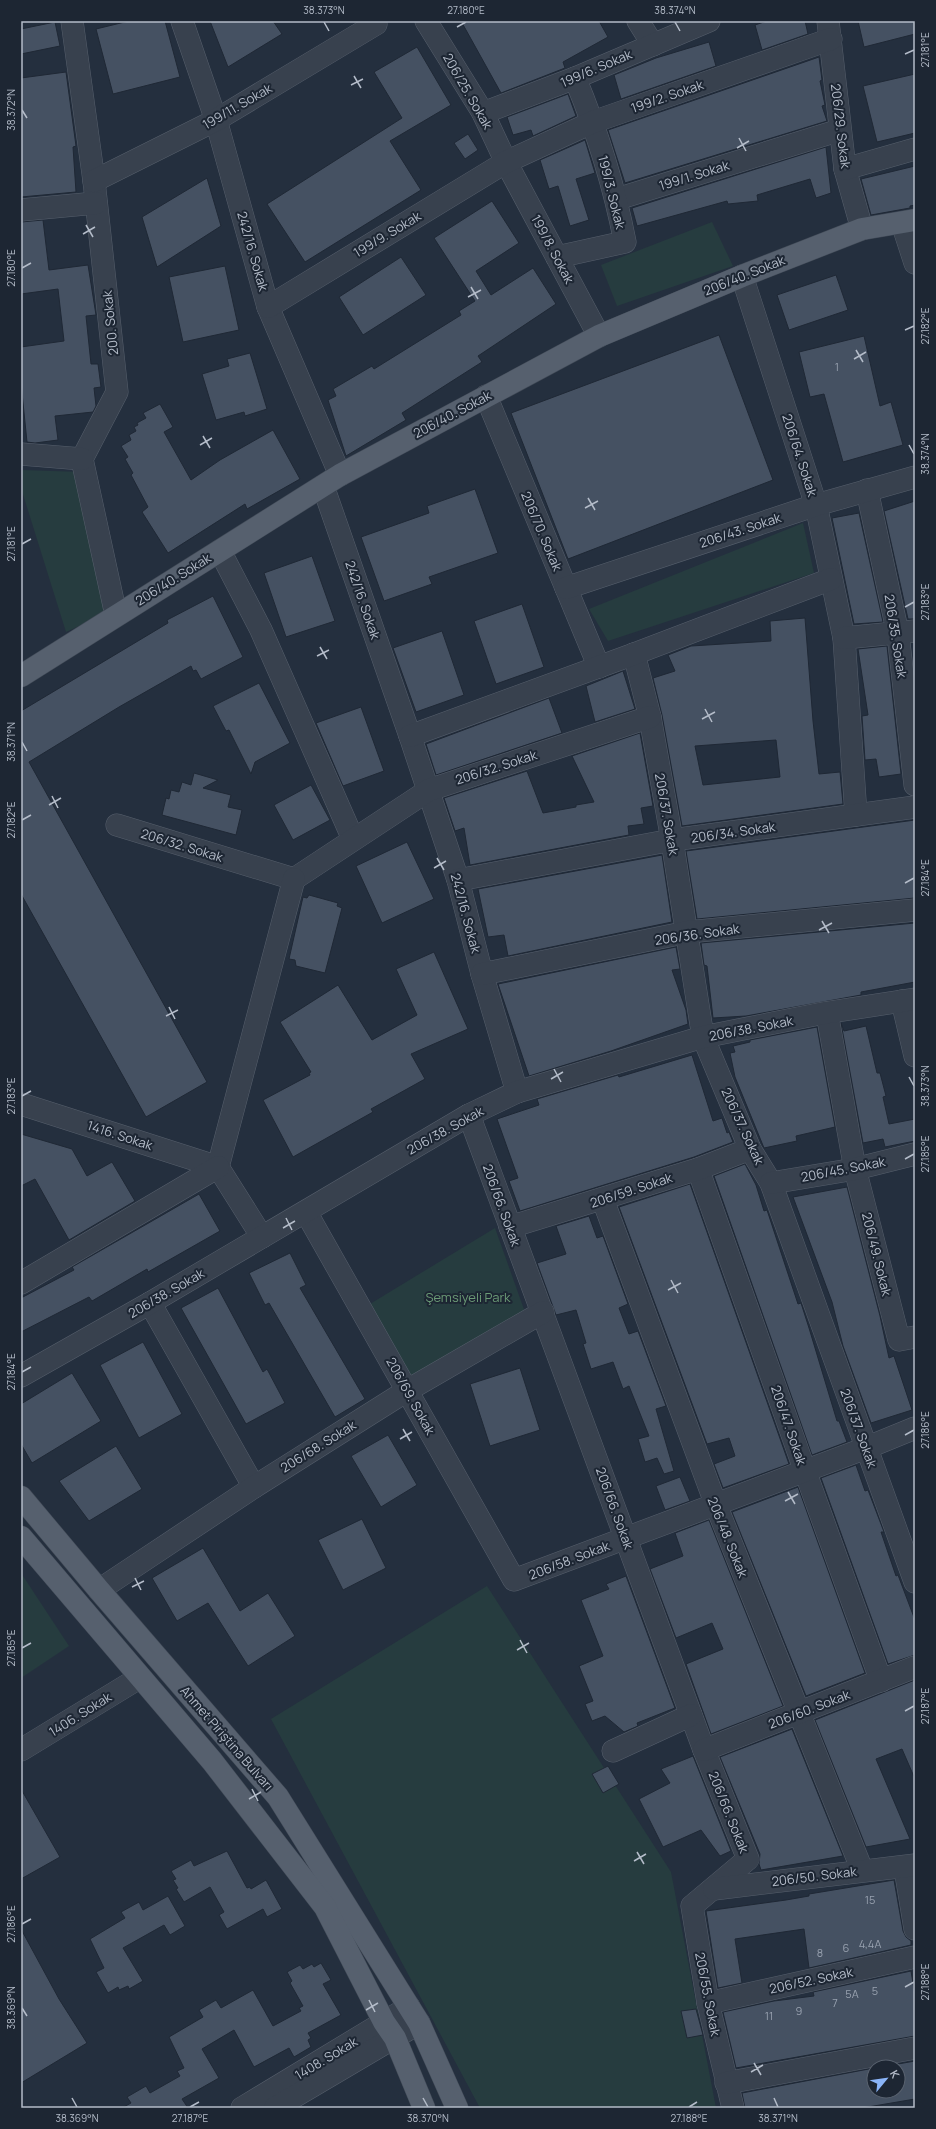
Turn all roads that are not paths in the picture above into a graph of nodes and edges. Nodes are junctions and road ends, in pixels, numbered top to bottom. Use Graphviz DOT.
graph roads {
  1 [pos="72,21"];
  2 [pos="182,21"];
  3 [pos="426,21"];
  4 [pos="638,21"];
  5 [pos="709,21"];
  6 [pos="377,22"];
  7 [pos="829,30"];
  8 [pos="653,44"];
  9 [pos="575,78"];
  10 [pos="483,113"];
  11 [pos="216,120"];
  12 [pos="593,122"];
  13 [pos="840,130"];
  14 [pos="915,149"];
  15 [pos="506,162"];
  16 [pos="845,169"];
  17 [pos="94,181"];
  18 [pos="617,199"];
  19 [pos="96,203"];
  20 [pos="21,210"];
  21 [pos="908,222"];
  22 [pos="862,229"];
  23 [pos="557,257"];
  24 [pos="915,263"];
  25 [pos="742,276"];
  26 [pos="268,307"];
  27 [pos="599,336"];
  28 [pos="486,396"];
  29 [pos="21,454"];
  30 [pos="82,459"];
  31 [pos="915,478"];
  32 [pos="331,481"];
  33 [pos="867,490"];
  34 [pos="816,505"];
  35 [pos="220,551"];
  36 [pos="831,579"];
  37 [pos="566,588"];
  38 [pos="116,615"];
  39 [pos="907,633"];
  40 [pos="844,638"];
  41 [pos="634,654"];
  42 [pos="599,667"];
  43 [pos="21,676"];
  44 [pos="650,717"];
  45 [pos="410,736"];
  46 [pos="915,785"];
  47 [pos="428,790"];
  48 [pos="915,807"];
  49 [pos="856,815"];
  50 [pos="117,825"];
  51 [pos="353,839"];
  52 [pos="672,840"];
  53 [pos="294,879"];
  54 [pos="458,880"];
  55 [pos="915,910"];
  56 [pos="688,932"];
  57 [pos="482,974"];
  58 [pos="909,1000"];
  59 [pos="827,1013"];
  60 [pos="703,1037"];
  61 [pos="915,1056"];
  62 [pos="517,1092"];
  63 [pos="21,1104"];
  64 [pos="469,1114"];
  65 [pos="750,1149"];
  66 [pos="915,1154"];
  67 [pos="218,1167"];
  68 [pos="855,1168"];
  69 [pos="698,1169"];
  70 [pos="771,1183"];
  71 [pos="603,1200"];
  72 [pos="306,1212"];
  73 [pos="510,1227"];
  74 [pos="262,1237"];
  75 [pos="21,1283"];
  76 [pos="150,1303"];
  77 [pos="543,1312"];
  78 [pos="907,1339"];
  79 [pos="21,1376"];
  80 [pos="408,1390"];
  81 [pos="915,1428"];
  82 [pos="866,1448"];
  83 [pos="805,1471"];
  84 [pos="254,1487"];
  85 [pos="21,1497"];
  86 [pos="716,1505"];
  87 [pos="21,1537"];
  88 [pos="626,1538"];
  89 [pos="514,1580"];
  90 [pos="915,1582"];
  91 [pos="99,1590"];
  92 [pos="915,1667"];
  93 [pos="139,1678"];
  94 [pos="881,1680"];
  95 [pos="799,1713"];
  96 [pos="691,1715"];
  97 [pos="21,1750"];
  98 [pos="704,1750"];
  99 [pos="613,1751"];
  100 [pos="910,1866"];
  101 [pos="862,1870"];
  102 [pos="714,1889"];
  103 [pos="915,1929"];
  104 [pos="915,1957"];
  105 [pos="708,2003"];
  106 [pos="414,2015"];
  107 [pos="389,2030"];
  108 [pos="915,2048"];
  109 [pos="726,2083"];
  110 [pos="242,2108"];
  111 [pos="275,2108"];
  112 [pos="424,2108"];
  113 [pos="457,2108"];
  114 [pos="733,2108"];
  1 -- 17 [label="street, 200. Sokak"];
  2 -- 11 [label="street, 242/16. Sokak"];
  3 -- 10 [label="street, 206/25. Sokak"];
  4 -- 8 [label="street"];
  5 -- 8 [label="street, 199/6. Sokak"];
  6 -- 11 [label="street, 199/11. Sokak"];
  7 -- 12 [label="street, 199/2. Sokak"];
  7 -- 13 [label="street, 206/29. Sokak"];
  8 -- 9 [label="street, 199/6. Sokak"];
  9 -- 10 [label="street, 199/6. Sokak"];
  9 -- 12 [label="street, 199/3. Sokak"];
  10 -- 15 [label="street, 206/25. Sokak"];
  11 -- 17 [label="street, 199/11. Sokak"];
  11 -- 26 [label="street, 242/16. Sokak"];
  12 -- 15 [label="street, 199/2. Sokak"];
  12 -- 18 [label="street, 199/3. Sokak"];
  13 -- 16 [label="street, 206/29. Sokak"];
  13 -- 18 [label="street, 199/1. Sokak"];
  14 -- 16 [label="street"];
  15 -- 23 [label="street, 199/8. Sokak"];
  15 -- 26 [label="street, 199/9. Sokak"];
  16 -- 22 [label="street, 206/29. Sokak"];
  17 -- 19 [label="street, 200. Sokak"];
  18 -- 23 [label="street, 199/3. Sokak"];
  19 -- 20 [label="street"];
  19 -- 30 [label="street, 200. Sokak"];
  21 -- 22 [label="main road, 206/40. Sokak"];
  21 -- 24 [label="street"];
  22 -- 25 [label="main road, 206/40. Sokak"];
  23 -- 27 [label="street, 199/8. Sokak"];
  25 -- 27 [label="main road, 206/40. Sokak"];
  25 -- 34 [label="street, 206/64. Sokak"];
  26 -- 32 [label="street, 242/16. Sokak"];
  27 -- 28 [label="main road, 206/40. Sokak"];
  28 -- 32 [label="main road, 206/40. Sokak"];
  28 -- 37 [label="street, 206/70. Sokak"];
  29 -- 30 [label="street"];
  30 -- 38 [label="street"];
  31 -- 33 [label="street, 206/43. Sokak"];
  32 -- 35 [label="main road, 206/40. Sokak"];
  32 -- 45 [label="street, 242/16. Sokak"];
  33 -- 34 [label="street, 206/43. Sokak"];
  33 -- 39 [label="street, 206/35. Sokak"];
  34 -- 36 [label="street, 206/64. Sokak"];
  34 -- 37 [label="street, 206/43. Sokak"];
  35 -- 38 [label="main road, 206/40. Sokak"];
  35 -- 51 [label="street"];
  36 -- 40 [label="street, 206/64. Sokak"];
  36 -- 41 [label="street"];
  37 -- 42 [label="street, 206/70. Sokak"];
  38 -- 43 [label="main road, 206/40. Sokak"];
  39 -- 40 [label="street"];
  39 -- 46 [label="street, 206/35. Sokak"];
  40 -- 49 [label="street, 206/64. Sokak"];
  41 -- 42 [label="street"];
  41 -- 44 [label="street, 206/37. Sokak"];
  42 -- 45 [label="street"];
  44 -- 47 [label="street, 206/32. Sokak"];
  44 -- 52 [label="street, 206/37. Sokak"];
  45 -- 47 [label="street, 242/16. Sokak"];
  47 -- 51 [label="street, 206/32. Sokak"];
  47 -- 54 [label="street, 242/16. Sokak"];
  48 -- 49 [label="street, 206/34. Sokak"];
  49 -- 52 [label="street, 206/34. Sokak"];
  50 -- 53 [label="street, 206/32. Sokak"];
  51 -- 53 [label="street, 206/32. Sokak"];
  52 -- 54 [label="street, 206/34. Sokak"];
  52 -- 56 [label="street, 206/37. Sokak"];
  53 -- 67 [label="street"];
  54 -- 57 [label="street, 242/16. Sokak"];
  55 -- 56 [label="street, 206/36. Sokak"];
  56 -- 57 [label="street, 206/36. Sokak"];
  56 -- 60 [label="street, 206/37. Sokak"];
  57 -- 62 [label="street, 242/16. Sokak"];
  58 -- 59 [label="street, 206/38. Sokak"];
  58 -- 61 [label="street"];
  59 -- 60 [label="street, 206/38. Sokak"];
  59 -- 68 [label="street, 206/49. Sokak"];
  60 -- 62 [label="street, 206/38. Sokak"];
  60 -- 65 [label="street, 206/37. Sokak"];
  62 -- 64 [label="street, 206/38. Sokak"];
  63 -- 67 [label="street, 1416. Sokak"];
  64 -- 72 [label="street, 206/38. Sokak"];
  64 -- 73 [label="street, 206/66. Sokak"];
  65 -- 69 [label="street, 206/59. Sokak"];
  65 -- 70 [label="street, 206/37. Sokak"];
  66 -- 68 [label="street, 206/45. Sokak"];
  67 -- 74 [label="street"];
  67 -- 75 [label="street"];
  68 -- 70 [label="street, 206/45. Sokak"];
  68 -- 78 [label="street, 206/49. Sokak"];
  69 -- 71 [label="street, 206/59. Sokak"];
  69 -- 83 [label="street, 206/47. Sokak"];
  70 -- 82 [label="street, 206/37. Sokak"];
  71 -- 73 [label="street, 206/59. Sokak"];
  71 -- 86 [label="street, 206/48. Sokak"];
  72 -- 74 [label="street, 206/38. Sokak"];
  72 -- 80 [label="street, 206/69. Sokak"];
  73 -- 77 [label="street, 206/66. Sokak"];
  74 -- 76 [label="street, 206/38. Sokak"];
  76 -- 79 [label="street, 206/38. Sokak"];
  76 -- 84 [label="street"];
  77 -- 80 [label="street, 206/68. Sokak"];
  77 -- 88 [label="street, 206/66. Sokak"];
  80 -- 84 [label="street, 206/68. Sokak"];
  80 -- 89 [label="street, 206/69. Sokak"];
  81 -- 82 [label="street, 206/58. Sokak"];
  82 -- 83 [label="street, 206/58. Sokak"];
  82 -- 90 [label="street, 206/37. Sokak"];
  83 -- 86 [label="street, 206/58. Sokak"];
  83 -- 94 [label="street, 206/47. Sokak"];
  84 -- 91 [label="street, 206/68. Sokak"];
  85 -- 91 [label="main road, Ahmet Piriştina Bulvarı"];
  86 -- 88 [label="street, 206/58. Sokak"];
  86 -- 95 [label="street, 206/48. Sokak"];
  87 -- 93 [label="main road, Ahmet Piriştina Bulvarı"];
  88 -- 89 [label="street, 206/58. Sokak"];
  88 -- 96 [label="street, 206/66. Sokak"];
  91 -- 106 [label="main road, Ahmet Piriştina Bulvarı"];
  92 -- 94 [label="street, 206/60. Sokak"];
  93 -- 97 [label="street, 1406. Sokak"];
  93 -- 107 [label="main road, Ahmet Piriştina Bulvarı"];
  94 -- 95 [label="street, 206/60. Sokak"];
  95 -- 98 [label="street, 206/60. Sokak"];
  95 -- 101 [label="street, 206/48. Sokak"];
  96 -- 98 [label="street, 206/66. Sokak"];
  96 -- 99 [label="street"];
  98 -- 102 [label="street, 206/66. Sokak"];
  100 -- 101 [label="street, 206/50. Sokak"];
  100 -- 103 [label="street"];
  101 -- 102 [label="street, 206/50. Sokak"];
  102 -- 105 [label="street, 206/55. Sokak"];
  104 -- 105 [label="street, 206/52. Sokak"];
  105 -- 109 [label="street, 206/55. Sokak"];
  106 -- 107 [label="street, 1408. Sokak"];
  106 -- 113 [label="main road, Ahmet Piriştina Bulvarı"];
  107 -- 110 [label="street, 1408. Sokak"];
  107 -- 111 [label="street, 1408. Sokak"];
  107 -- 112 [label="main road, Ahmet Piriştina Bulvarı"];
  108 -- 109 [label="street"];
  109 -- 114 [label="street, 206/55. Sokak"];
}
